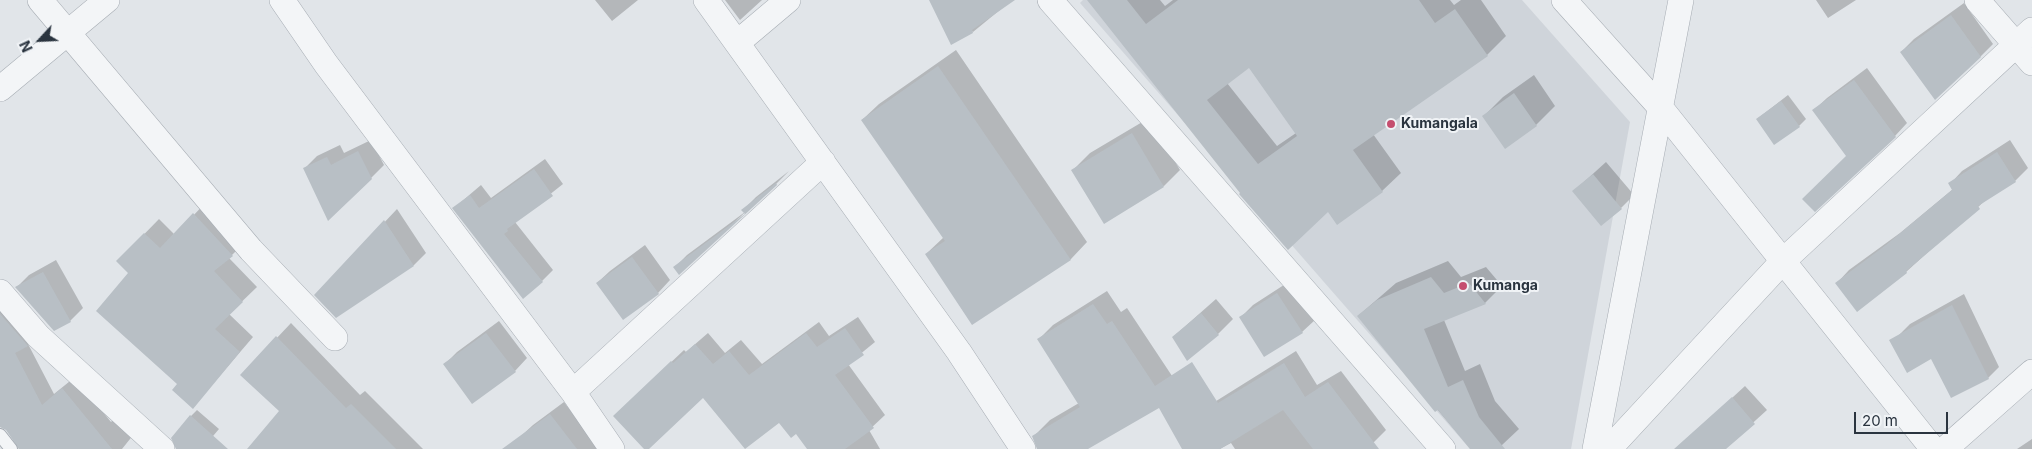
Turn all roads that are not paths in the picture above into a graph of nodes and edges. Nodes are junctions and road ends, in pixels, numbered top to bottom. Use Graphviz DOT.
graph roads {
  1 [pos="40,0"];
  2 [pos="107,0"];
  3 [pos="282,0"];
  4 [pos="706,0"];
  5 [pos="788,0"];
  6 [pos="1564,0"];
  7 [pos="1681,0"];
  8 [pos="1977,0"];
  9 [pos="1052,1"];
  10 [pos="68,32"];
  11 [pos="2024,36"];
  12 [pos="737,43"];
  13 [pos="2032,62"];
  14 [pos="0,89"];
  15 [pos="1660,107"];
  16 [pos="823,162"];
  17 [pos="1783,262"];
  18 [pos="0,292"];
  19 [pos="336,338"];
  20 [pos="2032,372"];
  21 [pos="573,392"];
  22 [pos="0,435"];
  23 [pos="11,449"];
  24 [pos="162,449"];
  25 [pos="612,449"];
  26 [pos="1023,449"];
  27 [pos="1443,449"];
  28 [pos="1595,449"];
  29 [pos="1609,449"];
  30 [pos="1933,449"];
  31 [pos="1945,449"];
  1 -- 10 [label="street"];
  2 -- 10 [label="street"];
  3 -- 21 [label="street"];
  4 -- 12 [label="street"];
  5 -- 12 [label="street"];
  6 -- 15 [label="street"];
  7 -- 15 [label="street"];
  8 -- 11 [label="street"];
  9 -- 27 [label="street"];
  10 -- 14 [label="street"];
  10 -- 19 [label="street"];
  11 -- 13 [label="street"];
  11 -- 17 [label="street"];
  12 -- 16 [label="street"];
  15 -- 17 [label="street"];
  15 -- 28 [label="street"];
  16 -- 21 [label="street"];
  16 -- 26 [label="street"];
  17 -- 29 [label="street"];
  17 -- 30 [label="street"];
  18 -- 24 [label="street"];
  20 -- 31 [label="street"];
  21 -- 25 [label="street"];
  22 -- 23 [label="lane"];
}
